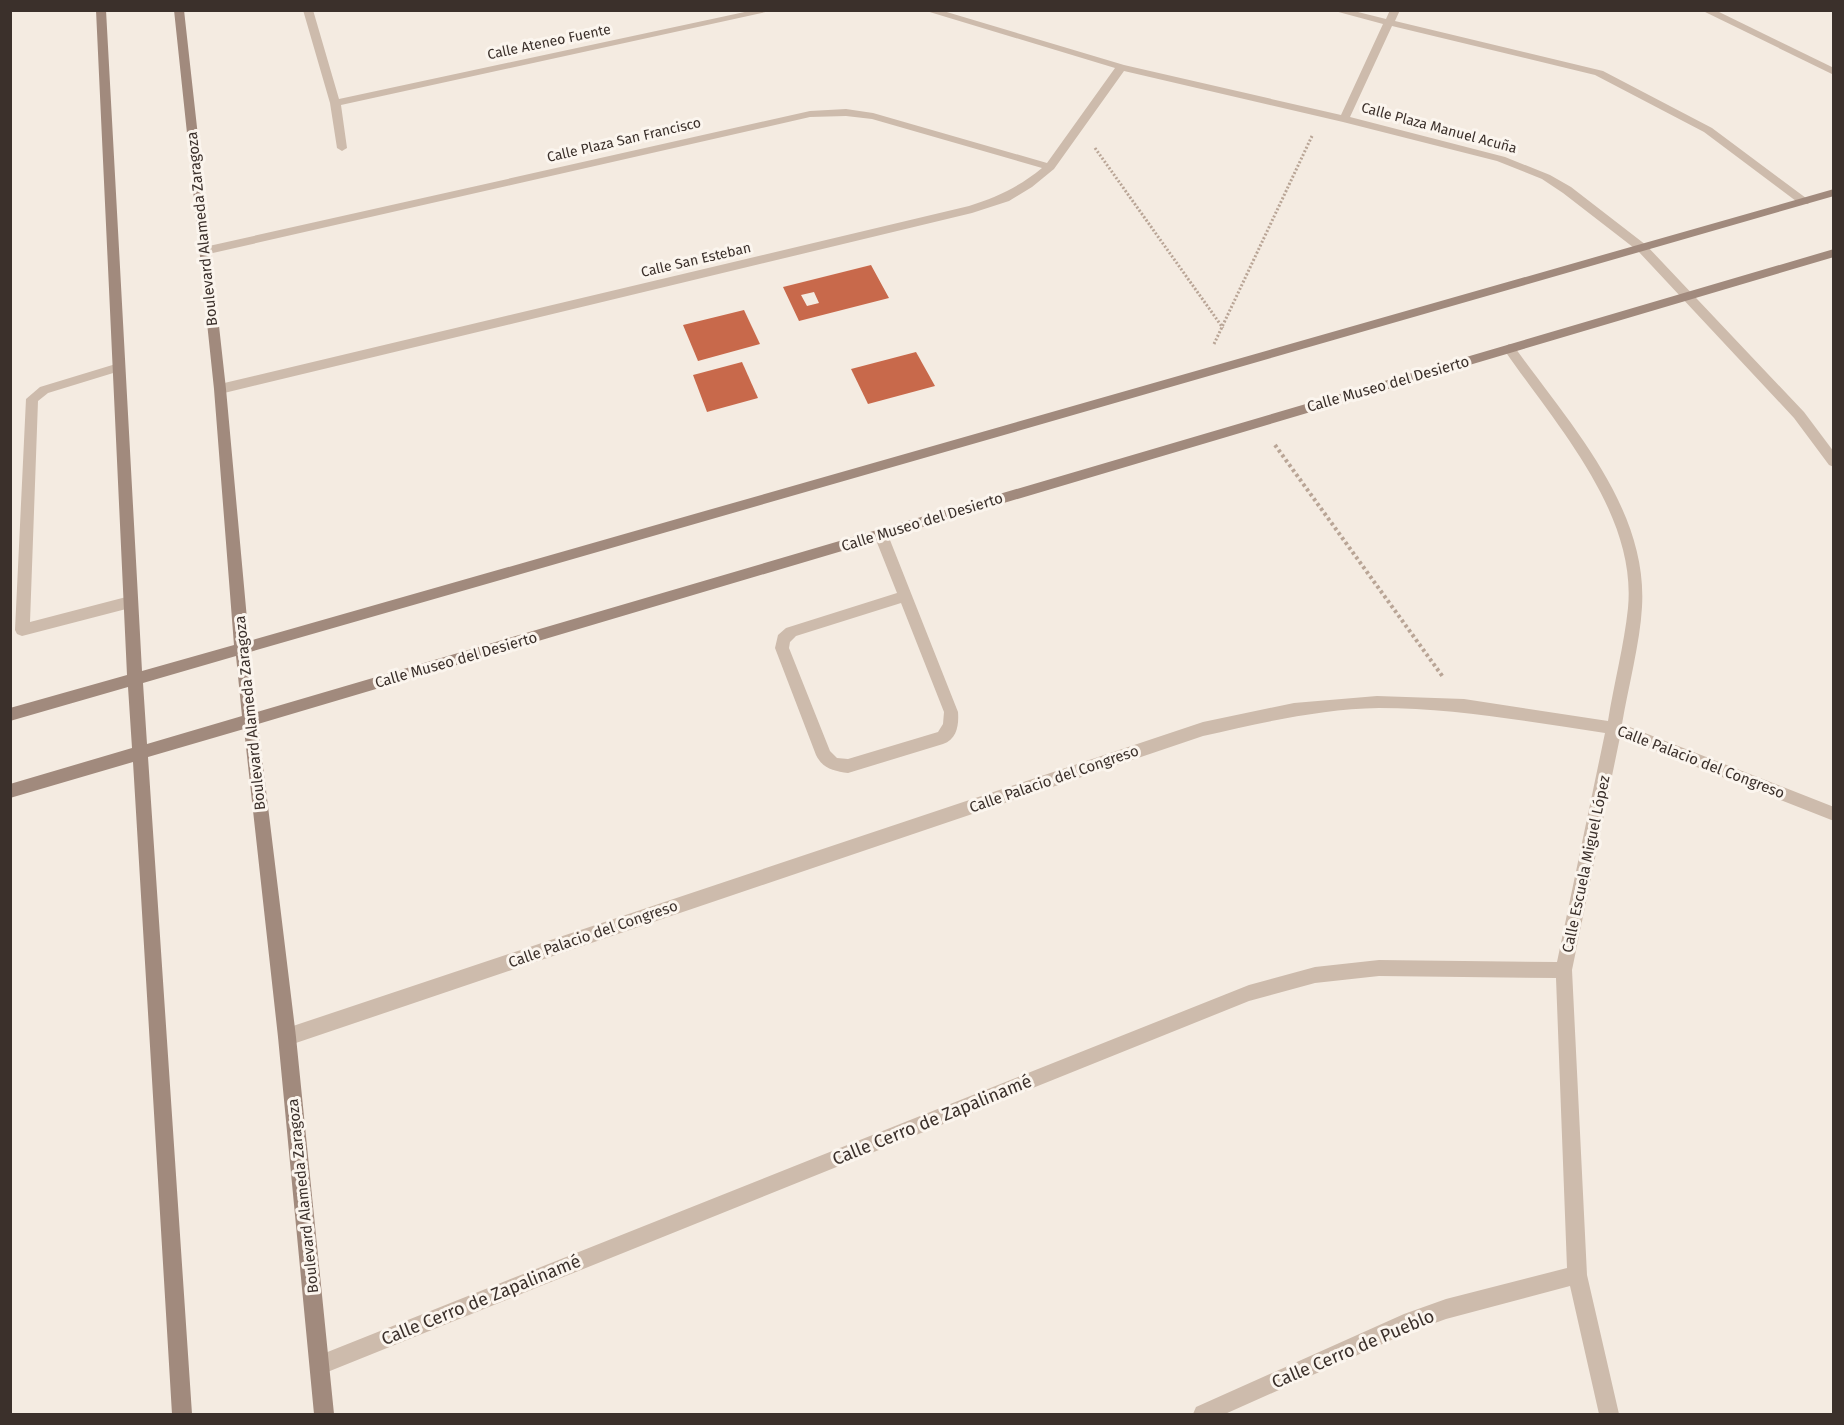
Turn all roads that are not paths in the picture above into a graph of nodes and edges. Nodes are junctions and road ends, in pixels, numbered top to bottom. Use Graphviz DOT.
graph roads {
  1 [pos="101,10"];
  2 [pos="179,10"];
  3 [pos="308,10"];
  4 [pos="770,10"];
  5 [pos="928,10"];
  6 [pos="1336,10"];
  7 [pos="1395,10"];
  8 [pos="1706,10"];
  9 [pos="1389,24"];
  10 [pos="1121,67"];
  11 [pos="1833,72"];
  12 [pos="334,102"];
  13 [pos="1344,119"];
  14 [pos="342,148"];
  15 [pos="1050,167"];
  16 [pos="1833,192"];
  17 [pos="1804,201"];
  18 [pos="1642,248"];
  19 [pos="204,251"];
  20 [pos="1833,254"];
  21 [pos="1689,296"];
  22 [pos="1509,348"];
  23 [pos="119,367"];
  24 [pos="220,389"];
  25 [pos="1833,462"];
  26 [pos="881,535"];
  27 [pos="17,565"];
  28 [pos="905,596"];
  29 [pos="130,602"];
  30 [pos="16,632"];
  31 [pos="242,649"];
  32 [pos="135,680"];
  33 [pos="10,715"];
  34 [pos="250,720"];
  35 [pos="1614,728"];
  36 [pos="140,753"];
  37 [pos="10,791"];
  38 [pos="1833,814"];
  39 [pos="1564,970"];
  40 [pos="287,1037"];
  41 [pos="1577,1275"];
  42 [pos="320,1365"];
  43 [pos="182,1414"];
  44 [pos="324,1414"];
  45 [pos="1203,1414"];
  46 [pos="1609,1414"];
  1 -- 23 [label="street"];
  2 -- 19 [label="street, Boulevard Alameda Zaragoza"];
  3 -- 12 [label="street"];
  4 -- 12 [label="street, Calle Ateneo Fuente"];
  5 -- 10 [label="street, Calle Plaza Manuel Acuña"];
  6 -- 9 [label="street"];
  7 -- 9 [label="street"];
  8 -- 11 [label="street"];
  9 -- 13 [label="street"];
  9 -- 17 [label="street"];
  10 -- 13 [label="street, Calle Plaza Manuel Acuña"];
  10 -- 15 [label="street, Calle San Esteban"];
  12 -- 14 [label="street"];
  13 -- 18 [label="street, Calle Plaza Manuel Acuña"];
  15 -- 19 [label="street, Calle Plaza San Francisco"];
  15 -- 24 [label="street, Calle San Esteban"];
  16 -- 17 [label="street"];
  17 -- 18 [label="street"];
  18 -- 21 [label="street, Calle Plaza Manuel Acuña"];
  18 -- 31 [label="street"];
  19 -- 24 [label="street, Boulevard Alameda Zaragoza"];
  20 -- 21 [label="street, Calle Museo del Desierto"];
  21 -- 22 [label="street, Calle Museo del Desierto"];
  21 -- 25 [label="street, Calle Plaza Manuel Acuña"];
  22 -- 26 [label="street, Calle Museo del Desierto"];
  22 -- 35 [label="street, Calle Escuela Miguel López"];
  23 -- 27 [label="street"];
  23 -- 29 [label="street"];
  24 -- 31 [label="street, Boulevard Alameda Zaragoza"];
  26 -- 28 [label="street"];
  26 -- 34 [label="street, Calle Museo del Desierto"];
  27 -- 30 [label="street"];
  28 -- 28 [label="street"];
  29 -- 30 [label="street"];
  29 -- 32 [label="street"];
  31 -- 32 [label="street"];
  31 -- 34 [label="street, Boulevard Alameda Zaragoza"];
  32 -- 33 [label="street"];
  32 -- 36 [label="street"];
  34 -- 36 [label="street, Calle Museo del Desierto"];
  34 -- 40 [label="street, Boulevard Alameda Zaragoza"];
  35 -- 38 [label="street, Calle Palacio del Congreso"];
  35 -- 39 [label="street, Calle Escuela Miguel López"];
  35 -- 40 [label="street, Calle Palacio del Congreso"];
  36 -- 37 [label="street, Calle Museo del Desierto"];
  36 -- 43 [label="street"];
  39 -- 41 [label="street, Calle Escuela Miguel López"];
  39 -- 42 [label="street, Calle Cerro de Zapalinamé"];
  40 -- 42 [label="street, Boulevard Alameda Zaragoza"];
  41 -- 45 [label="street, Calle Cerro de Pueblo"];
  41 -- 46 [label="street, Calle Escuela Miguel López"];
  42 -- 44 [label="street, Boulevard Alameda Zaragoza"];
}
